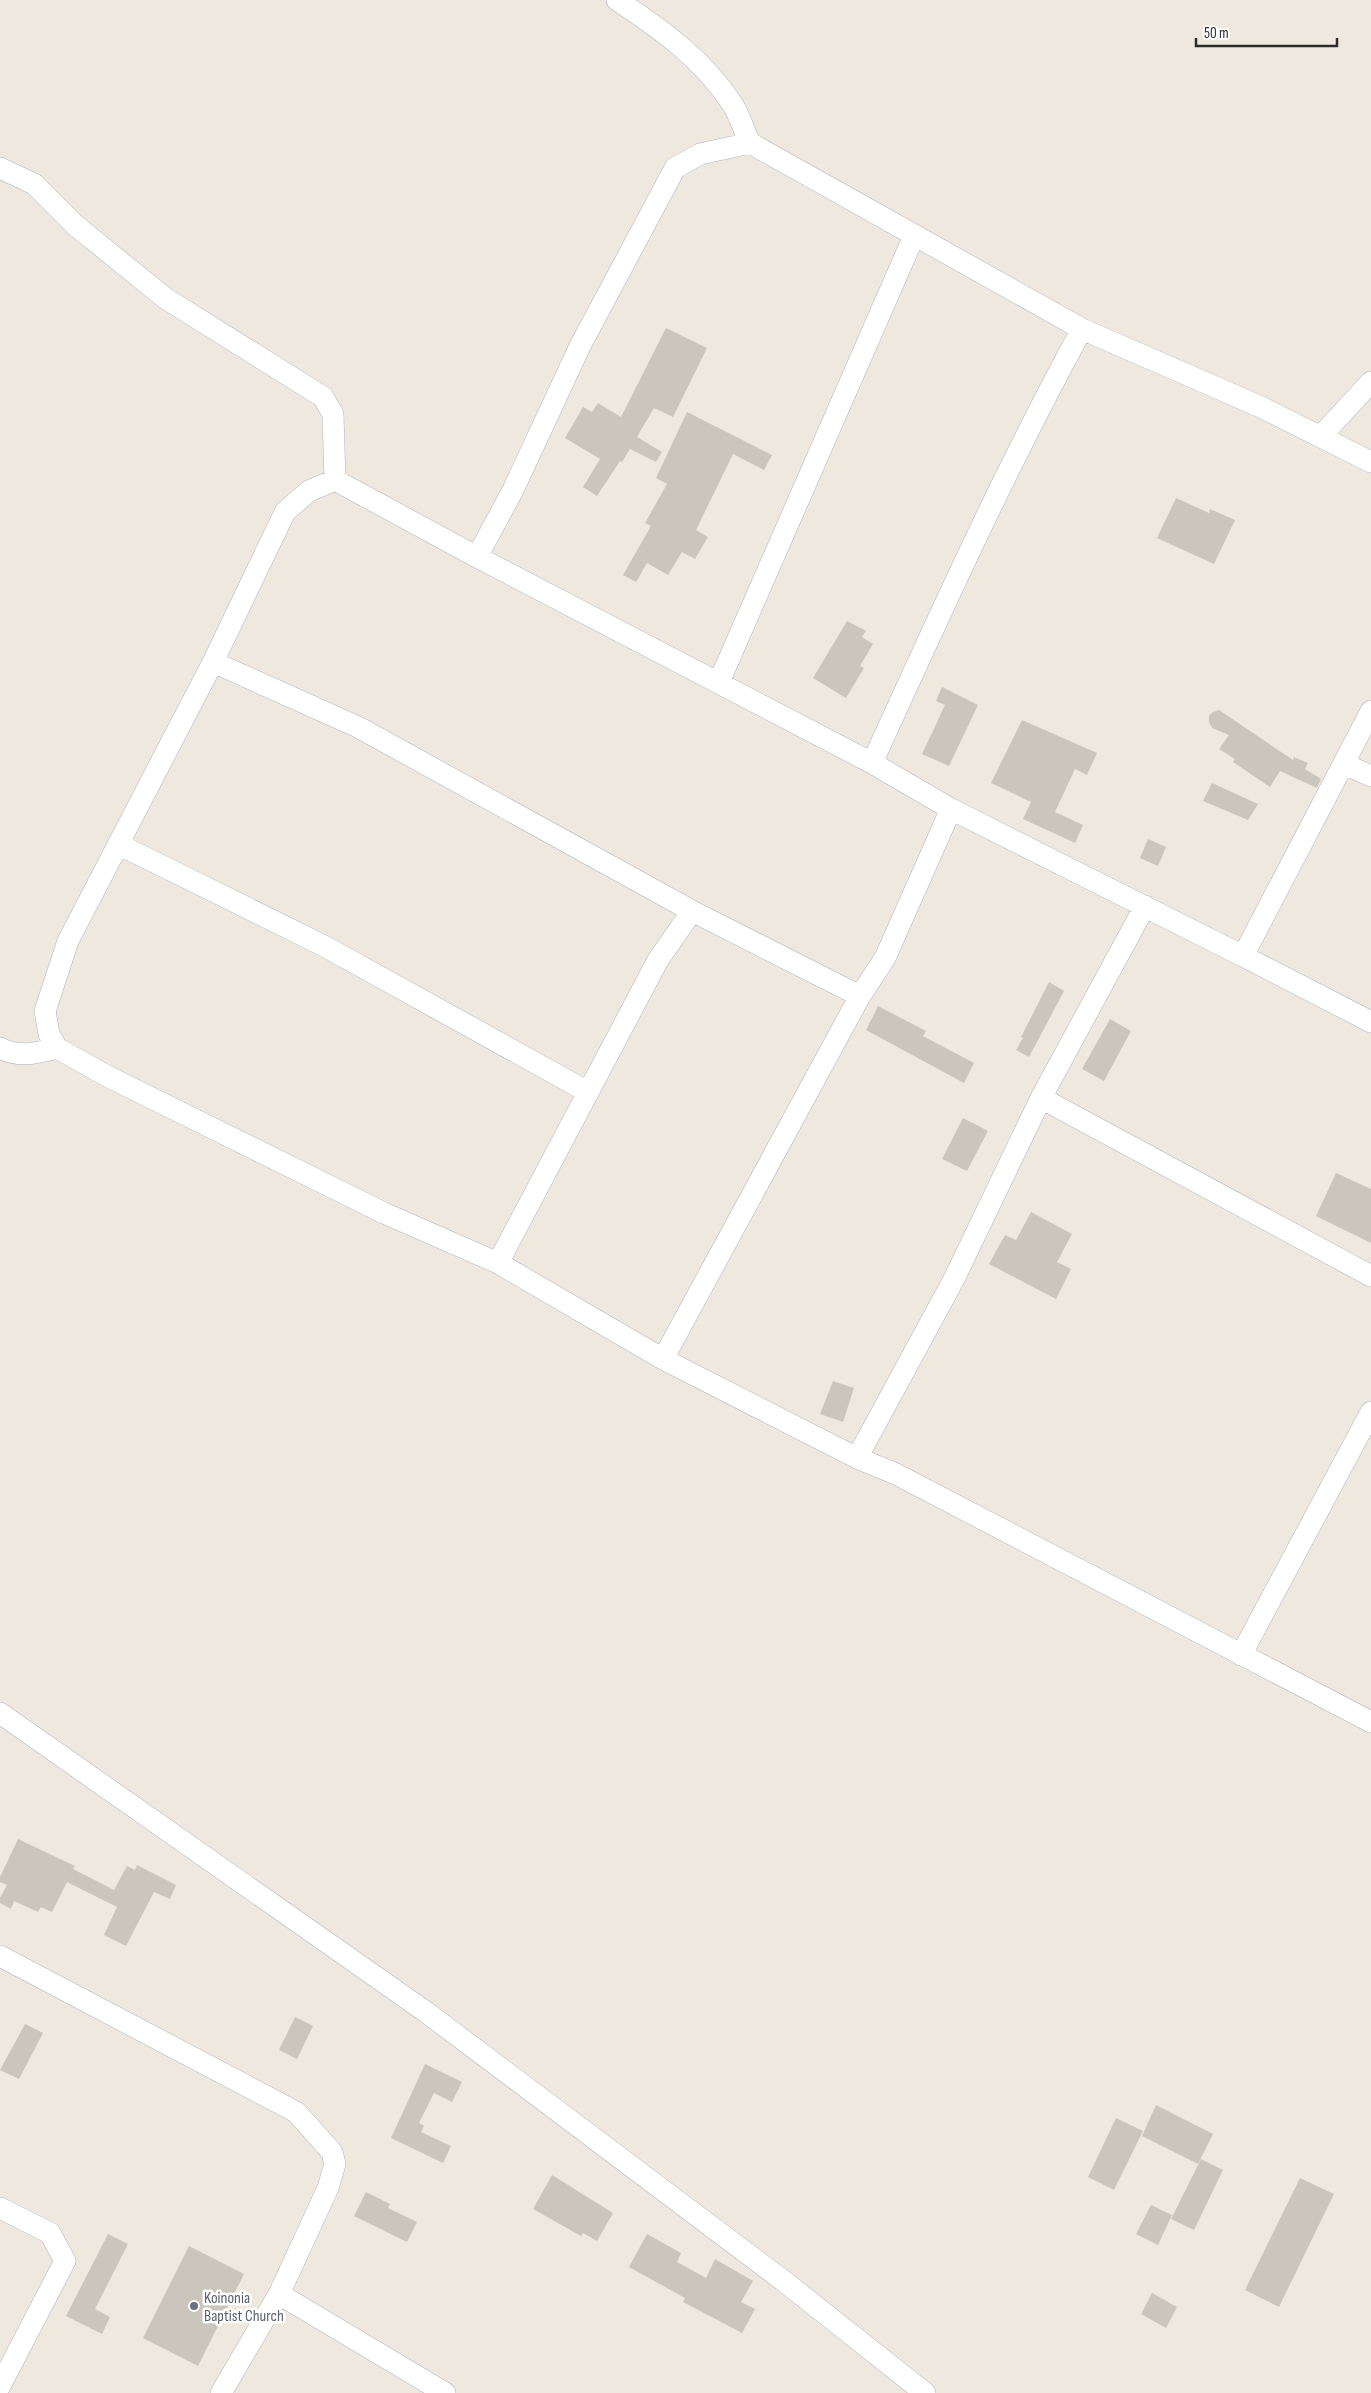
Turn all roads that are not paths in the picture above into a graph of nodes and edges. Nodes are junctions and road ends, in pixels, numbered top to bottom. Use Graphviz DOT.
graph roads {
  1 [pos="617,0"];
  2 [pos="750,143"];
  3 [pos="0,168"];
  4 [pos="914,236"];
  5 [pos="1082,329"];
  6 [pos="1371,382"];
  7 [pos="1321,436"];
  8 [pos="1371,462"];
  9 [pos="335,480"];
  10 [pos="477,557"];
  11 [pos="213,662"];
  12 [pos="719,682"];
  13 [pos="1371,711"];
  14 [pos="872,763"];
  15 [pos="1344,764"];
  16 [pos="1371,776"];
  17 [pos="951,809"];
  18 [pos="118,844"];
  19 [pos="1145,906"];
  20 [pos="692,911"];
  21 [pos="1243,956"];
  22 [pos="860,996"];
  23 [pos="1371,1022"];
  24 [pos="0,1048"];
  25 [pos="57,1048"];
  26 [pos="588,1092"];
  27 [pos="1041,1098"];
  28 [pos="498,1262"];
  29 [pos="1371,1276"];
  30 [pos="663,1360"];
  31 [pos="1371,1412"];
  32 [pos="857,1458"];
  33 [pos="1241,1655"];
  34 [pos="0,1713"];
  35 [pos="1371,1722"];
  36 [pos="0,1956"];
  37 [pos="0,2208"];
  38 [pos="278,2294"];
  39 [pos="0,2386"];
  40 [pos="221,2393"];
  41 [pos="445,2393"];
  42 [pos="925,2393"];
  1 -- 2 [label="street"];
  2 -- 4 [label="street"];
  2 -- 10 [label="street"];
  3 -- 9 [label="street"];
  4 -- 5 [label="street"];
  4 -- 12 [label="street"];
  5 -- 7 [label="street"];
  5 -- 14 [label="street"];
  6 -- 7 [label="street"];
  7 -- 8 [label="street"];
  9 -- 10 [label="street"];
  9 -- 11 [label="street"];
  10 -- 12 [label="street"];
  11 -- 18 [label="street"];
  11 -- 20 [label="street"];
  12 -- 14 [label="street"];
  13 -- 15 [label="street"];
  14 -- 17 [label="street"];
  15 -- 16 [label="street"];
  15 -- 21 [label="street"];
  17 -- 19 [label="street"];
  17 -- 22 [label="street"];
  18 -- 25 [label="street"];
  18 -- 26 [label="street"];
  19 -- 21 [label="street"];
  19 -- 27 [label="street"];
  20 -- 22 [label="street"];
  20 -- 26 [label="street"];
  21 -- 23 [label="street"];
  22 -- 30 [label="street"];
  24 -- 25 [label="street"];
  25 -- 28 [label="street"];
  26 -- 28 [label="street"];
  27 -- 29 [label="street"];
  27 -- 32 [label="street"];
  28 -- 30 [label="street"];
  30 -- 32 [label="street"];
  31 -- 33 [label="street"];
  32 -- 33 [label="street"];
  33 -- 35 [label="street"];
  34 -- 42 [label="street"];
  36 -- 38 [label="street"];
  37 -- 39 [label="street"];
  38 -- 40 [label="street"];
  38 -- 41 [label="street"];
}
